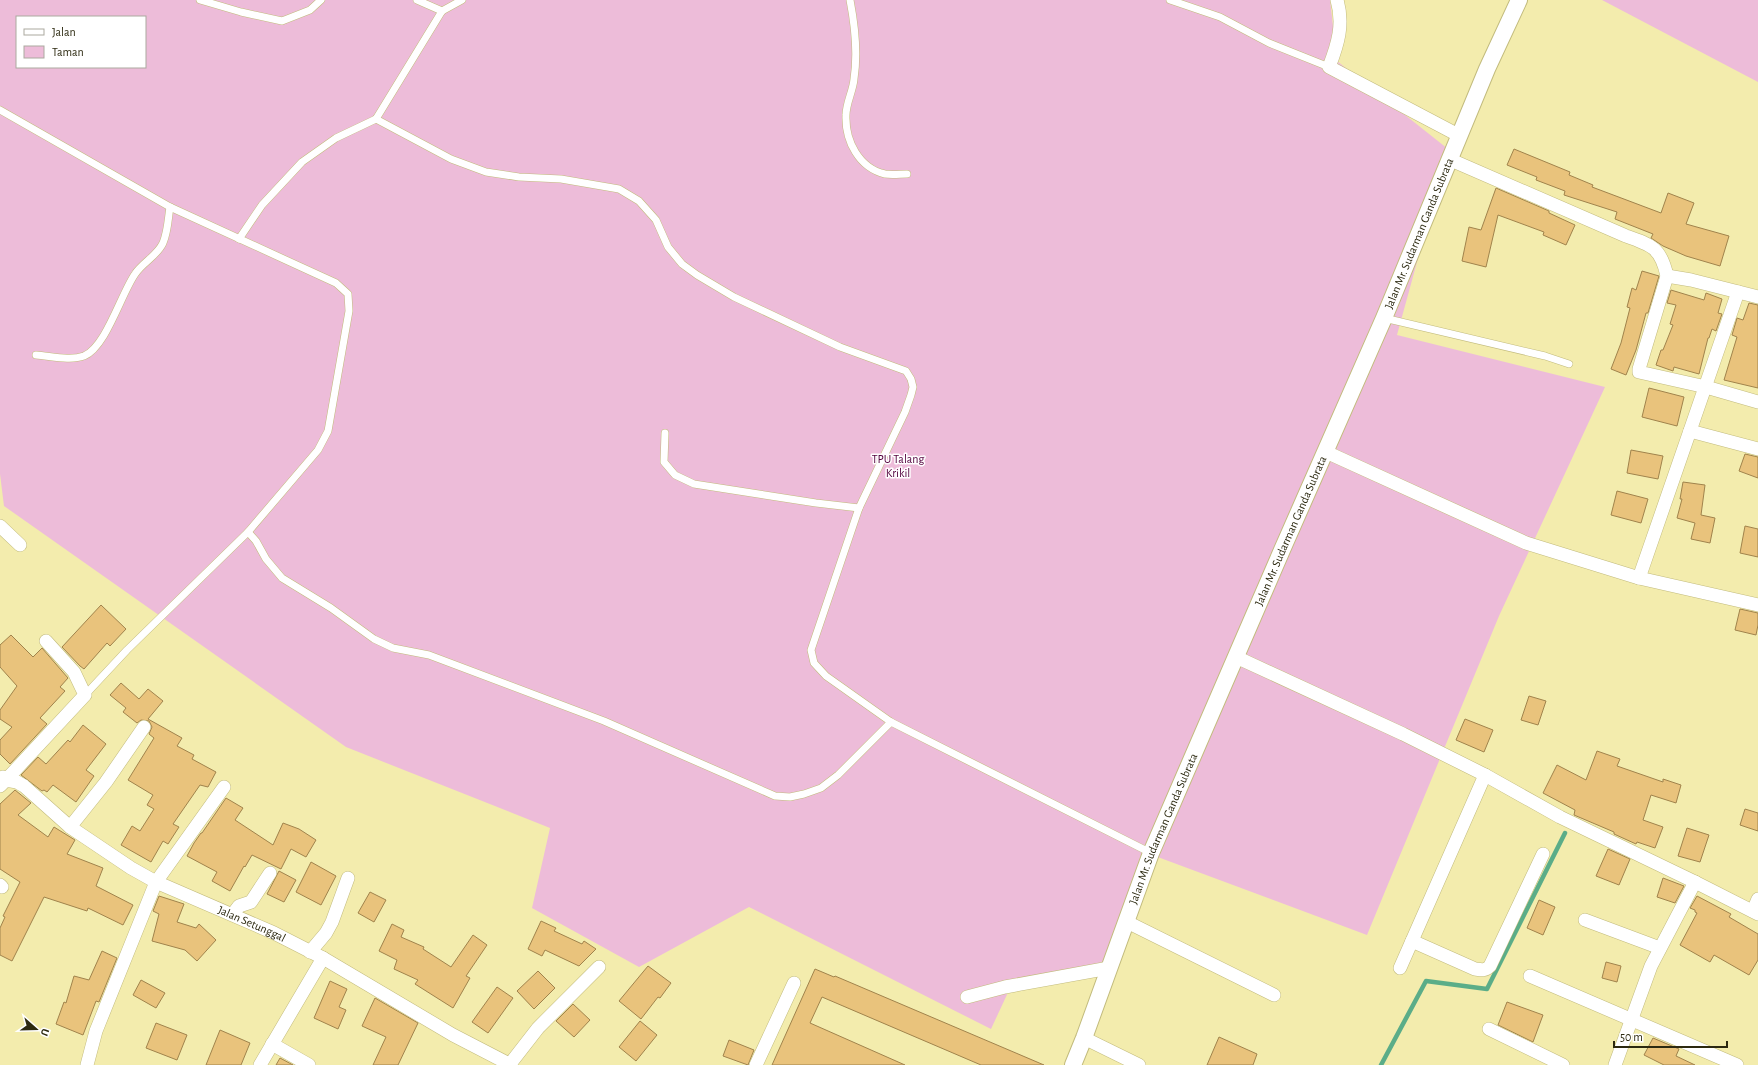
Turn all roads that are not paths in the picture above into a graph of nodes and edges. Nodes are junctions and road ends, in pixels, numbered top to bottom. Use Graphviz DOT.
graph roads {
  1 [pos="200,0"];
  2 [pos="321,0"];
  3 [pos="417,0"];
  4 [pos="462,0"];
  5 [pos="850,0"];
  6 [pos="1170,0"];
  7 [pos="1337,0"];
  8 [pos="1519,0"];
  9 [pos="442,11"];
  10 [pos="1329,67"];
  11 [pos="0,110"];
  12 [pos="376,118"];
  13 [pos="1460,136"];
  14 [pos="1451,160"];
  15 [pos="907,174"];
  16 [pos="170,207"];
  17 [pos="239,239"];
  18 [pos="1667,276"];
  19 [pos="1738,292"];
  20 [pos="1758,297"];
  21 [pos="1384,318"];
  22 [pos="36,355"];
  23 [pos="1569,364"];
  24 [pos="1706,387"];
  25 [pos="1758,402"];
  26 [pos="1690,431"];
  27 [pos="665,433"];
  28 [pos="1758,449"];
  29 [pos="1326,452"];
  30 [pos="859,508"];
  31 [pos="0,526"];
  32 [pos="248,532"];
  33 [pos="20,545"];
  34 [pos="1639,578"];
  35 [pos="1758,605"];
  36 [pos="46,641"];
  37 [pos="1236,657"];
  38 [pos="85,695"];
  39 [pos="891,722"];
  40 [pos="144,727"];
  41 [pos="1485,775"];
  42 [pos="2,780"];
  43 [pos="224,787"];
  44 [pos="70,827"];
  45 [pos="1151,853"];
  46 [pos="1543,854"];
  47 [pos="270,873"];
  48 [pos="348,878"];
  49 [pos="156,882"];
  50 [pos="1695,882"];
  51 [pos="1756,908"];
  52 [pos="233,914"];
  53 [pos="1585,920"];
  54 [pos="1127,922"];
  55 [pos="1412,941"];
  56 [pos="1660,948"];
  57 [pos="310,952"];
  58 [pos="323,958"];
  59 [pos="599,967"];
  60 [pos="1109,968"];
  61 [pos="1400,968"];
  62 [pos="1530,976"];
  63 [pos="794,983"];
  64 [pos="1274,995"];
  65 [pos="967,997"];
  66 [pos="1631,1020"];
  67 [pos="1490,1029"];
  68 [pos="1084,1038"];
  69 [pos="272,1044"];
  70 [pos="487,1060"];
  71 [pos="87,1065"];
  72 [pos="260,1065"];
  73 [pos="309,1065"];
  74 [pos="510,1065"];
  75 [pos="756,1065"];
  76 [pos="1073,1065"];
  77 [pos="1139,1065"];
  78 [pos="1562,1065"];
  79 [pos="1615,1065"];
  80 [pos="1737,1065"];
  1 -- 2 [label="lane"];
  3 -- 9 [label="lane"];
  4 -- 9 [label="lane"];
  5 -- 15 [label="lane"];
  6 -- 10 [label="lane"];
  7 -- 10 [label="street"];
  8 -- 13 [label="street, Jalan Mr. Sudarman Ganda Subrata"];
  9 -- 12 [label="lane"];
  10 -- 13 [label="street"];
  11 -- 16 [label="lane"];
  12 -- 17 [label="lane"];
  12 -- 30 [label="lane"];
  13 -- 14 [label="street, Jalan Mr. Sudarman Ganda Subrata"];
  14 -- 18 [label="street"];
  14 -- 21 [label="street, Jalan Mr. Sudarman Ganda Subrata"];
  16 -- 17 [label="lane"];
  16 -- 22 [label="lane"];
  17 -- 32 [label="lane"];
  18 -- 19 [label="street"];
  18 -- 24 [label="street"];
  19 -- 20 [label="street"];
  19 -- 24 [label="street"];
  21 -- 23 [label="lane"];
  21 -- 29 [label="street, Jalan Mr. Sudarman Ganda Subrata"];
  24 -- 25 [label="street"];
  24 -- 26 [label="street"];
  26 -- 28 [label="street"];
  26 -- 34 [label="street"];
  27 -- 30 [label="lane"];
  29 -- 34 [label="street"];
  29 -- 37 [label="street, Jalan Mr. Sudarman Ganda Subrata"];
  30 -- 39 [label="lane"];
  31 -- 33 [label="street"];
  32 -- 38 [label="lane"];
  32 -- 39 [label="lane"];
  34 -- 35 [label="street"];
  36 -- 38 [label="street"];
  37 -- 41 [label="street"];
  37 -- 45 [label="street, Jalan Mr. Sudarman Ganda Subrata"];
  38 -- 42 [label="street"];
  39 -- 45 [label="lane"];
  40 -- 44 [label="street"];
  41 -- 50 [label="street"];
  41 -- 55 [label="street"];
  42 -- 44 [label="street, Jalan Setunggal"];
  43 -- 49 [label="street"];
  44 -- 49 [label="street, Jalan Setunggal"];
  45 -- 54 [label="street, Jalan Mr. Sudarman Ganda Subrata"];
  46 -- 55 [label="street"];
  47 -- 52 [label="street"];
  48 -- 57 [label="street"];
  49 -- 52 [label="street, Jalan Setunggal"];
  49 -- 71 [label="street"];
  50 -- 51 [label="street"];
  50 -- 56 [label="street"];
  52 -- 57 [label="street, Jalan Setunggal"];
  53 -- 56 [label="street"];
  54 -- 60 [label="street, Jalan Mr. Sudarman Ganda Subrata"];
  54 -- 64 [label="street"];
  55 -- 61 [label="street"];
  56 -- 66 [label="street"];
  57 -- 58 [label="street, Jalan Setunggal"];
  58 -- 69 [label="street"];
  58 -- 70 [label="street, Jalan Setunggal"];
  59 -- 74 [label="street"];
  60 -- 65 [label="street"];
  60 -- 68 [label="street, Jalan Mr. Sudarman Ganda Subrata"];
  62 -- 66 [label="street"];
  63 -- 75 [label="street"];
  66 -- 79 [label="street"];
  66 -- 80 [label="street"];
  67 -- 78 [label="street"];
  68 -- 76 [label="street, Jalan Mr. Sudarman Ganda Subrata"];
  68 -- 77 [label="street"];
  69 -- 72 [label="street"];
  69 -- 73 [label="street"];
  70 -- 74 [label="street, Jalan Setunggal"];
}
